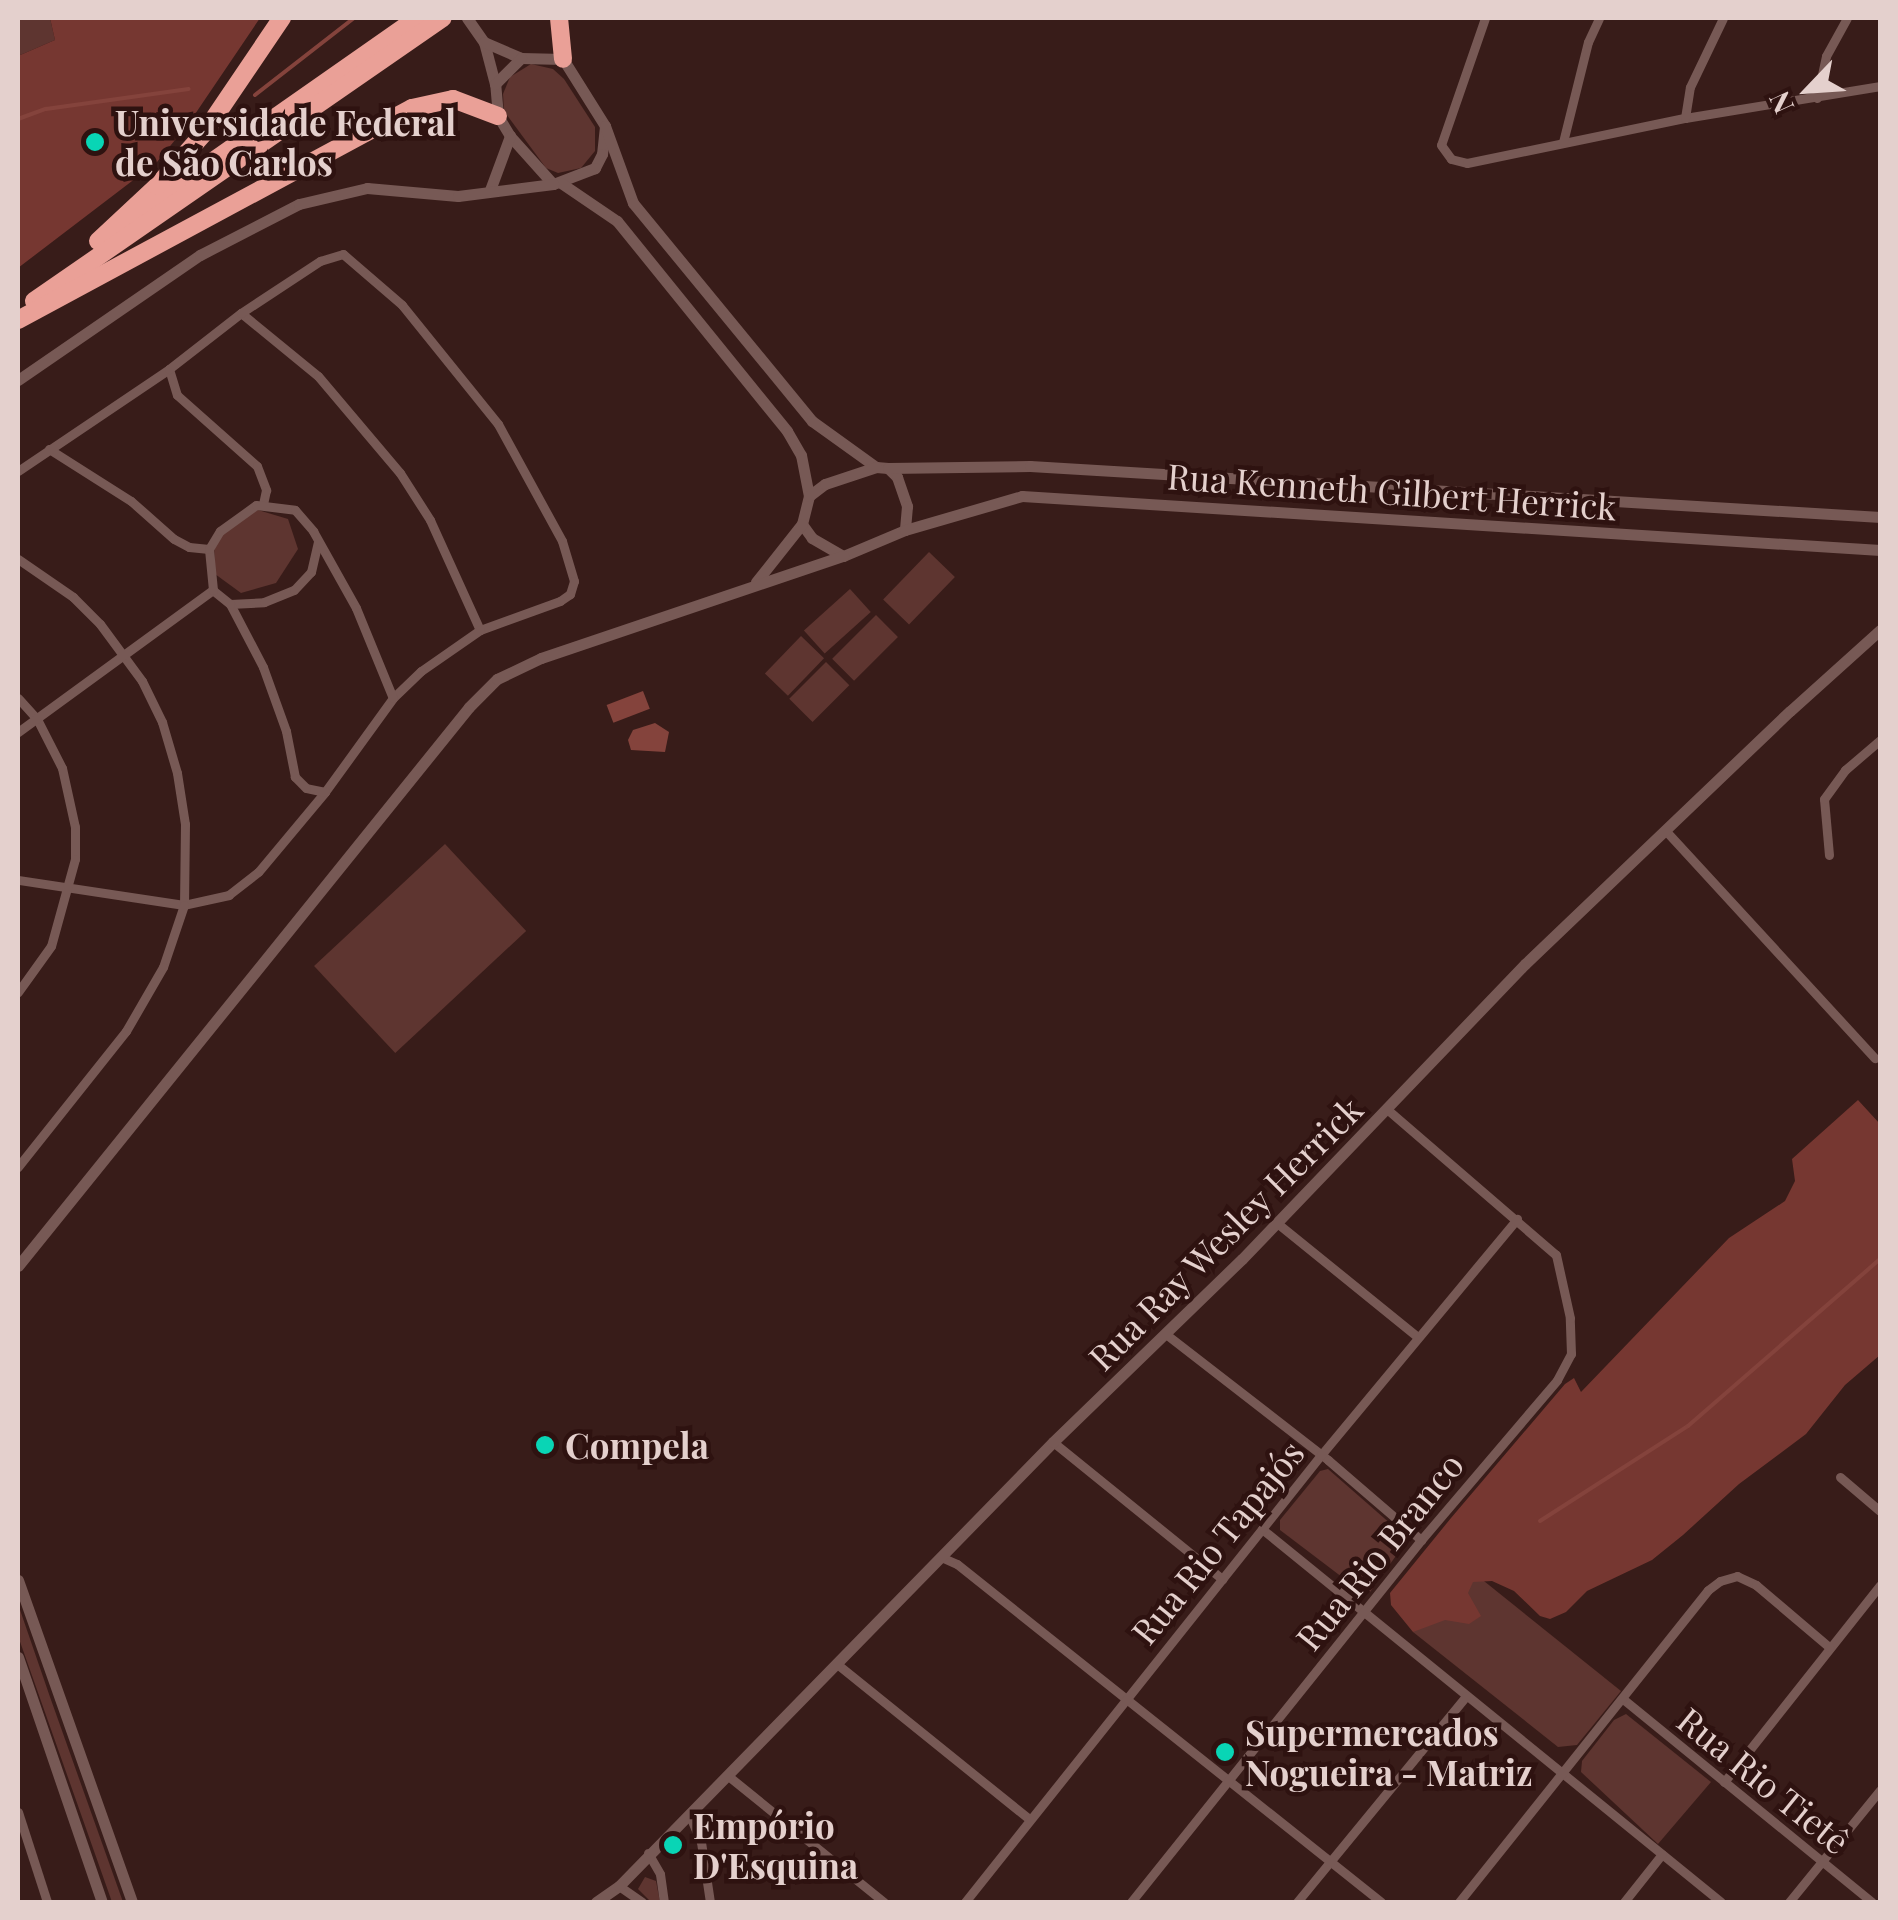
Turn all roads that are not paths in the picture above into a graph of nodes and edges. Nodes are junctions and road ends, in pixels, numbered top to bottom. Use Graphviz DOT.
graph roads {
  1 [pos="282,18"];
  2 [pos="418,18"];
  3 [pos="443,18"];
  4 [pos="467,18"];
  5 [pos="560,18"];
  6 [pos="1485,18"];
  7 [pos="1600,18"];
  8 [pos="1722,18"];
  9 [pos="1847,18"];
  10 [pos="481,38"];
  11 [pos="522,58"];
  12 [pos="563,59"];
  13 [pos="495,84"];
  14 [pos="1880,86"];
  15 [pos="1817,98"];
  16 [pos="498,116"];
  17 [pos="1686,118"];
  18 [pos="605,126"];
  19 [pos="510,136"];
  20 [pos="1562,142"];
  21 [pos="557,184"];
  22 [pos="490,190"];
  23 [pos="98,241"];
  24 [pos="18,299"];
  25 [pos="241,314"];
  26 [pos="18,317"];
  27 [pos="168,369"];
  28 [pos="18,380"];
  29 [pos="49,449"];
  30 [pos="882,467"];
  31 [pos="18,471"];
  32 [pos="809,496"];
  33 [pos="262,504"];
  34 [pos="1880,517"];
  35 [pos="802,524"];
  36 [pos="906,530"];
  37 [pos="318,540"];
  38 [pos="209,549"];
  39 [pos="1880,550"];
  40 [pos="843,556"];
  41 [pos="18,559"];
  42 [pos="753,585"];
  43 [pos="213,590"];
  44 [pos="230,604"];
  45 [pos="480,630"];
  46 [pos="1880,630"];
  47 [pos="125,657"];
  48 [pos="18,698"];
  49 [pos="393,698"];
  50 [pos="37,719"];
  51 [pos="18,732"];
  52 [pos="1880,740"];
  53 [pos="325,792"];
  54 [pos="1665,830"];
  55 [pos="1829,855"];
  56 [pos="18,880"];
  57 [pos="69,889"];
  58 [pos="184,905"];
  59 [pos="18,992"];
  60 [pos="1875,1058"];
  61 [pos="1387,1109"];
  62 [pos="18,1166"];
  63 [pos="1517,1220"];
  64 [pos="1277,1223"];
  65 [pos="18,1266"];
  66 [pos="1167,1335"];
  67 [pos="1418,1337"];
  68 [pos="1053,1442"];
  69 [pos="1321,1455"];
  70 [pos="1840,1477"];
  71 [pos="1880,1511"];
  72 [pos="1262,1530"];
  73 [pos="1421,1540"];
  74 [pos="940,1557"];
  75 [pos="1222,1579"];
  76 [pos="18,1580"];
  77 [pos="1880,1585"];
  78 [pos="1364,1612"];
  79 [pos="1829,1647"];
  80 [pos="18,1657"];
  81 [pos="837,1664"];
  82 [pos="1466,1696"];
  83 [pos="1128,1699"];
  84 [pos="1623,1699"];
  85 [pos="1564,1774"];
  86 [pos="726,1775"];
  87 [pos="1230,1780"];
  88 [pos="1724,1782"];
  89 [pos="1880,1790"];
  90 [pos="18,1812"];
  91 [pos="689,1814"];
  92 [pos="1029,1820"];
  93 [pos="30,1848"];
  94 [pos="648,1853"];
  95 [pos="1662,1854"];
  96 [pos="18,1858"];
  97 [pos="1330,1862"];
  98 [pos="1822,1864"];
  99 [pos="619,1886"];
  100 [pos="47,1902"];
  101 [pos="102,1902"];
  102 [pos="132,1902"];
  103 [pos="596,1902"];
  104 [pos="612,1902"];
  105 [pos="642,1902"];
  106 [pos="664,1902"];
  107 [pos="710,1902"];
  108 [pos="884,1902"];
  109 [pos="965,1902"];
  110 [pos="1131,1902"];
  111 [pos="1297,1902"];
  112 [pos="1381,1902"];
  113 [pos="1459,1902"];
  114 [pos="1624,1902"];
  115 [pos="1721,1902"];
  116 [pos="1789,1902"];
  117 [pos="1872,1902"];
  1 -- 23 [label="highway"];
  2 -- 23 [label="highway"];
  3 -- 26 [label="highway"];
  4 -- 10 [label="street"];
  5 -- 12 [label="highway"];
  6 -- 20 [label="street"];
  7 -- 20 [label="street"];
  8 -- 17 [label="street"];
  9 -- 15 [label="street"];
  10 -- 11 [label="street"];
  10 -- 13 [label="street"];
  11 -- 12 [label="street"];
  11 -- 13 [label="street"];
  12 -- 18 [label="street"];
  13 -- 16 [label="street"];
  14 -- 15 [label="street"];
  15 -- 17 [label="street"];
  16 -- 19 [label="street"];
  16 -- 26 [label="highway"];
  17 -- 20 [label="street"];
  18 -- 21 [label="street"];
  18 -- 30 [label="street"];
  19 -- 21 [label="street"];
  19 -- 22 [label="street"];
  21 -- 22 [label="street"];
  21 -- 32 [label="street"];
  22 -- 28 [label="street"];
  23 -- 24 [label="highway"];
  25 -- 27 [label="street"];
  25 -- 45 [label="street"];
  25 -- 45 [label="street"];
  27 -- 29 [label="street"];
  27 -- 33 [label="street"];
  29 -- 31 [label="street"];
  29 -- 38 [label="street"];
  30 -- 32 [label="street"];
  30 -- 34 [label="street"];
  30 -- 36 [label="street"];
  32 -- 35 [label="street"];
  33 -- 37 [label="street"];
  33 -- 38 [label="street"];
  35 -- 40 [label="street"];
  35 -- 42 [label="street"];
  36 -- 39 [label="street, Rua Kenneth Gilbert Herrick"];
  36 -- 40 [label="street"];
  37 -- 44 [label="street"];
  37 -- 49 [label="street"];
  38 -- 43 [label="street"];
  40 -- 42 [label="street"];
  41 -- 47 [label="street"];
  42 -- 65 [label="street"];
  43 -- 44 [label="street"];
  43 -- 47 [label="street"];
  44 -- 53 [label="street"];
  45 -- 49 [label="street"];
  46 -- 54 [label="street, Rua Ray Wesley Herrick"];
  47 -- 50 [label="street"];
  47 -- 58 [label="street"];
  48 -- 50 [label="street"];
  49 -- 53 [label="street"];
  50 -- 51 [label="street"];
  50 -- 57 [label="street"];
  52 -- 55 [label="street"];
  53 -- 58 [label="street"];
  54 -- 60 [label="street"];
  54 -- 61 [label="street, Rua Ray Wesley Herrick"];
  56 -- 57 [label="street"];
  57 -- 58 [label="street"];
  57 -- 59 [label="street"];
  58 -- 62 [label="street"];
  61 -- 63 [label="street, Rua Rio Branco"];
  61 -- 64 [label="street, Rua Ray Wesley Herrick"];
  63 -- 67 [label="street, Rua Rio Tapajós"];
  63 -- 73 [label="street, Rua Rio Branco"];
  64 -- 66 [label="street, Rua Ray Wesley Herrick"];
  64 -- 67 [label="street"];
  66 -- 68 [label="street, Rua Ray Wesley Herrick"];
  66 -- 69 [label="street"];
  67 -- 69 [label="street, Rua Rio Tapajós"];
  68 -- 74 [label="street, Rua Ray Wesley Herrick"];
  68 -- 75 [label="street"];
  69 -- 72 [label="street, Rua Rio Tapajós"];
  69 -- 73 [label="street"];
  70 -- 71 [label="street"];
  72 -- 75 [label="street, Rua Rio Tapajós"];
  72 -- 78 [label="street"];
  73 -- 78 [label="street, Rua Rio Branco"];
  74 -- 81 [label="street, Rua Ray Wesley Herrick"];
  74 -- 83 [label="street"];
  75 -- 83 [label="street, Rua Rio Tapajós"];
  76 -- 102 [label="street"];
  77 -- 79 [label="street"];
  78 -- 82 [label="street"];
  78 -- 87 [label="street, Rua Rio Branco"];
  79 -- 84 [label="street"];
  79 -- 88 [label="street"];
  80 -- 101 [label="street"];
  81 -- 86 [label="street, Rua Ray Wesley Herrick"];
  81 -- 92 [label="street"];
  82 -- 85 [label="street"];
  82 -- 97 [label="street"];
  83 -- 87 [label="street"];
  83 -- 92 [label="street, Rua Rio Tapajós"];
  84 -- 85 [label="street"];
  84 -- 88 [label="street, Rua Rio Tietê"];
  85 -- 95 [label="street"];
  85 -- 113 [label="street"];
  86 -- 91 [label="street, Rua Ray Wesley Herrick"];
  86 -- 108 [label="street"];
  87 -- 97 [label="street"];
  87 -- 110 [label="street, Rua Rio Branco"];
  88 -- 98 [label="street, Rua Rio Tietê"];
  89 -- 98 [label="street"];
  90 -- 93 [label="street"];
  91 -- 94 [label="street, Rua Ray Wesley Herrick"];
  91 -- 107 [label="street"];
  92 -- 109 [label="street, Rua Rio Tapajós"];
  93 -- 96 [label="street"];
  93 -- 100 [label="street"];
  94 -- 99 [label="street, Rua Ray Wesley Herrick"];
  94 -- 106 [label="street"];
  95 -- 114 [label="street"];
  95 -- 115 [label="street"];
  97 -- 111 [label="street"];
  97 -- 112 [label="street"];
  98 -- 116 [label="street"];
  98 -- 117 [label="street, Rua Rio Tietê"];
  99 -- 103 [label="street, Rua Ray Wesley Herrick"];
  99 -- 104 [label="street, Rua Ray Wesley Herrick"];
  99 -- 105 [label="street"];
}
